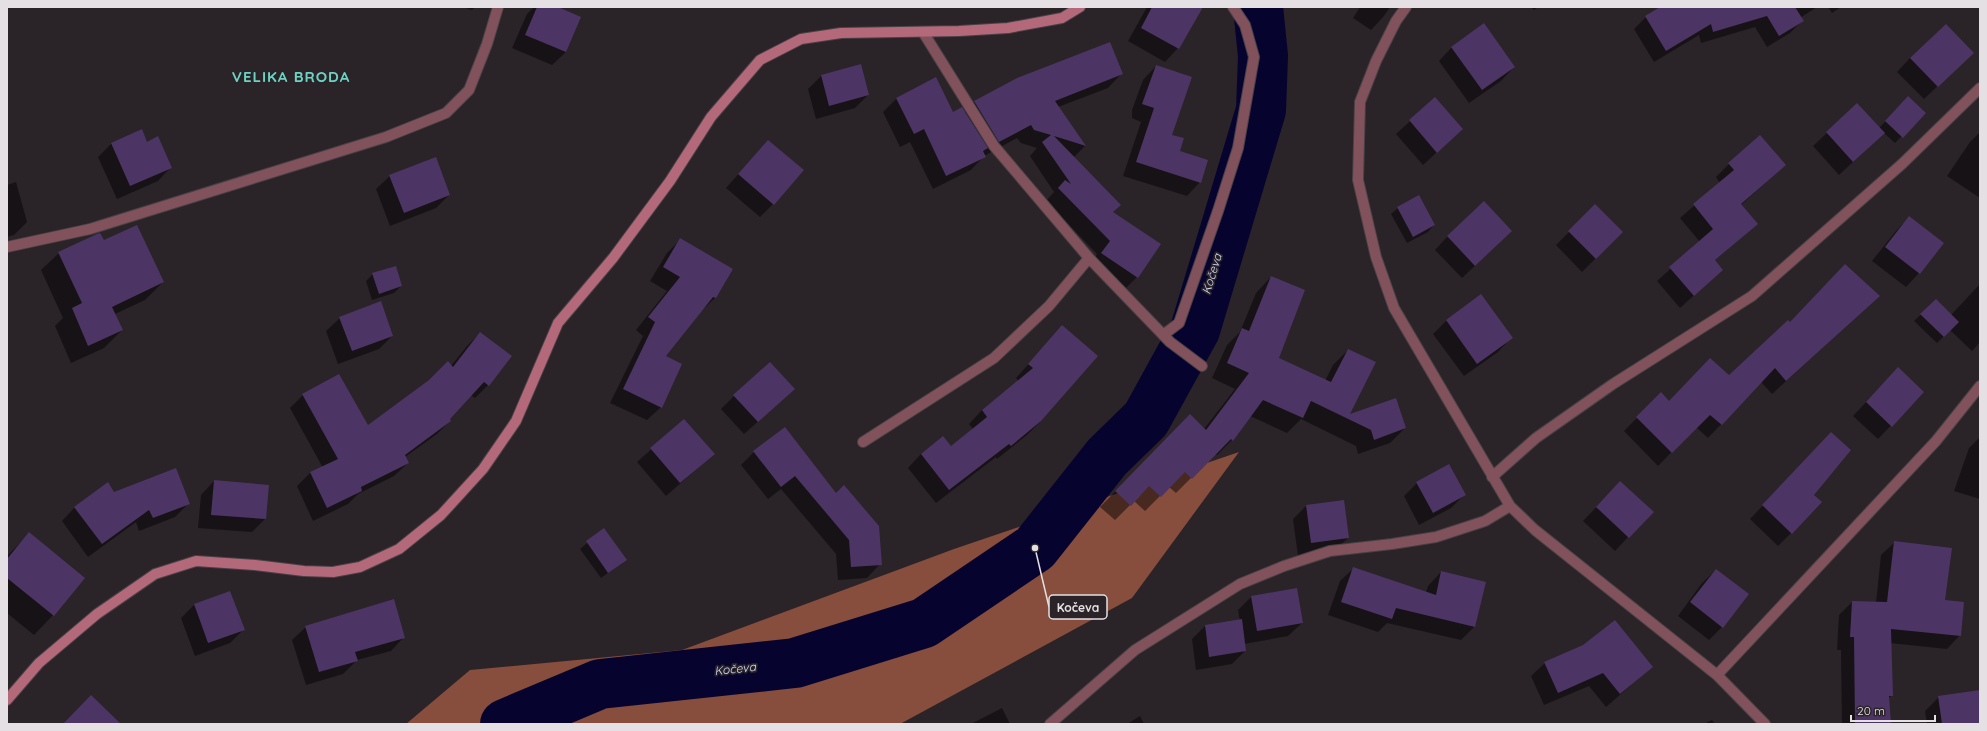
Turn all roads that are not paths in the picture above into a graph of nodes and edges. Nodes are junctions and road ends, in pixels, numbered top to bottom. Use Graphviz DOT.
graph roads {
  1 [pos="498,7"];
  2 [pos="1080,7"];
  3 [pos="1233,7"];
  4 [pos="1406,7"];
  5 [pos="923,32"];
  6 [pos="1980,88"];
  7 [pos="7,247"];
  8 [pos="1089,258"];
  9 [pos="1167,339"];
  10 [pos="1200,365"];
  11 [pos="1980,386"];
  12 [pos="863,442"];
  13 [pos="1492,478"];
  14 [pos="1510,506"];
  15 [pos="1717,675"];
  16 [pos="7,700"];
  17 [pos="1050,724"];
  18 [pos="1765,724"];
  1 -- 7 [label="street"];
  2 -- 5 [label="main road"];
  3 -- 9 [label="street"];
  4 -- 13 [label="street"];
  5 -- 8 [label="street"];
  5 -- 16 [label="main road"];
  6 -- 13 [label="street"];
  8 -- 9 [label="street"];
  8 -- 12 [label="street"];
  9 -- 10 [label="street"];
  11 -- 15 [label="street"];
  13 -- 14 [label="street"];
  14 -- 15 [label="street"];
  14 -- 17 [label="street"];
  15 -- 18 [label="street"];
}
